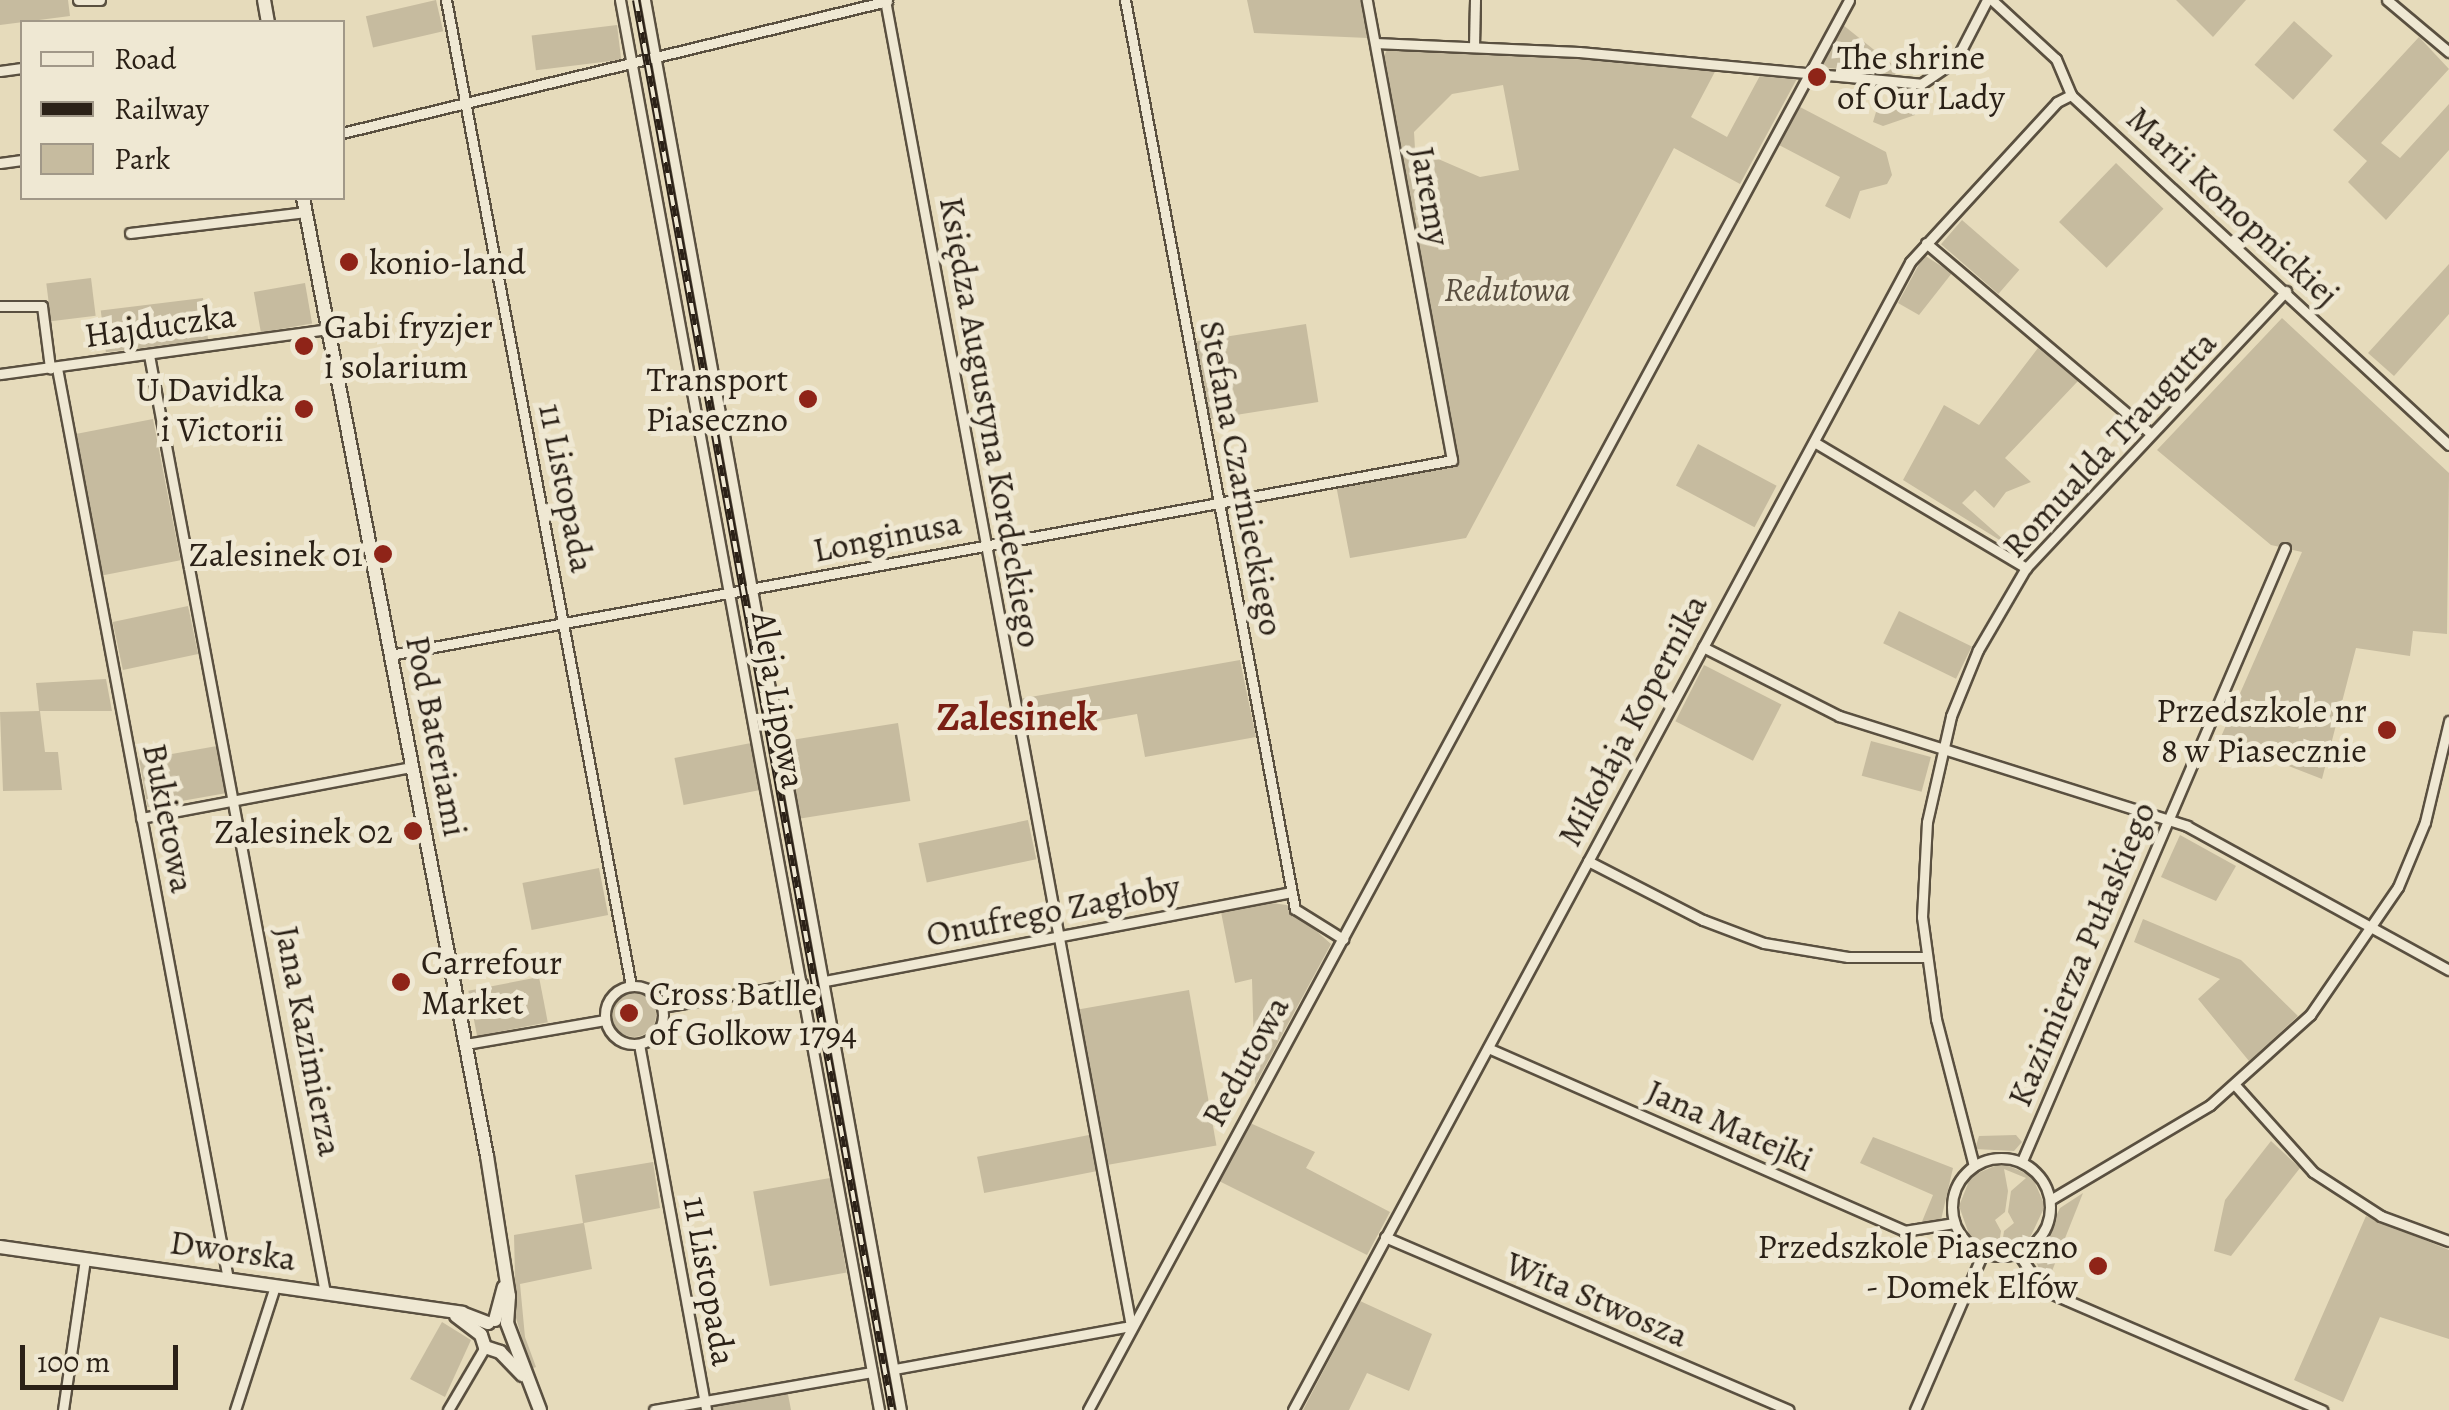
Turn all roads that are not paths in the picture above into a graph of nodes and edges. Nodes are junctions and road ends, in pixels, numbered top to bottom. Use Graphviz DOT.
graph roads {
  1 [pos="78,0"];
  2 [pos="100,0"];
  3 [pos="446,0"];
  4 [pos="620,0"];
  5 [pos="646,0"];
  6 [pos="887,0"];
  7 [pos="1125,0"];
  8 [pos="1366,0"];
  9 [pos="1475,0"];
  10 [pos="1849,0"];
  11 [pos="1990,0"];
  12 [pos="2387,0"];
  13 [pos="1374,44"];
  14 [pos="1474,48"];
  15 [pos="2449,52"];
  16 [pos="656,60"];
  17 [pos="632,64"];
  18 [pos="1810,74"];
  19 [pos="2071,95"];
  20 [pos="467,103"];
  21 [pos="345,132"];
  22 [pos="303,200"];
  23 [pos="306,212"];
  24 [pos="130,233"];
  25 [pos="1926,243"];
  26 [pos="2286,291"];
  27 [pos="0,306"];
  28 [pos="328,329"];
  29 [pos="149,355"];
  30 [pos="54,368"];
  31 [pos="0,374"];
  32 [pos="2150,433"];
  33 [pos="1814,442"];
  34 [pos="2449,445"];
  35 [pos="1452,460"];
  36 [pos="1219,502"];
  37 [pos="985,546"];
  38 [pos="2285,548"];
  39 [pos="2026,568"];
  40 [pos="749,588"];
  41 [pos="731,591"];
  42 [pos="564,622"];
  43 [pos="1703,647"];
  44 [pos="390,655"];
  45 [pos="2449,721"];
  46 [pos="2447,746"];
  47 [pos="1942,748"];
  48 [pos="411,767"];
  49 [pos="235,800"];
  50 [pos="141,818"];
  51 [pos="2170,820"];
  52 [pos="1588,860"];
  53 [pos="1292,892"];
  54 [pos="2372,932"];
  55 [pos="1058,937"];
  56 [pos="1343,939"];
  57 [pos="1925,956"];
  58 [pos="2449,970"];
  59 [pos="824,981"];
  60 [pos="802,983"];
  61 [pos="631,986"];
  62 [pos="662,1007"];
  63 [pos="605,1020"];
  64 [pos="466,1044"];
  65 [pos="640,1044"];
  66 [pos="1488,1048"];
  67 [pos="2235,1085"];
  68 [pos="2022,1161"];
  69 [pos="1974,1166"];
  70 [pos="2050,1200"];
  71 [pos="1954,1222"];
  72 [pos="1386,1238"];
  73 [pos="2449,1241"];
  74 [pos="0,1248"];
  75 [pos="1983,1253"];
  76 [pos="2018,1253"];
  77 [pos="84,1259"];
  78 [pos="228,1280"];
  79 [pos="275,1286"];
  80 [pos="324,1293"];
  81 [pos="1132,1326"];
  82 [pos="491,1330"];
  83 [pos="512,1342"];
  84 [pos="500,1352"];
  85 [pos="894,1370"];
  86 [pos="872,1372"];
  87 [pos="522,1375"];
  88 [pos="705,1406"];
  89 [pos="64,1410"];
  90 [pos="236,1410"];
  91 [pos="448,1410"];
  92 [pos="540,1410"];
  93 [pos="654,1410"];
  94 [pos="879,1410"];
  95 [pos="902,1410"];
  96 [pos="1088,1410"];
  97 [pos="1293,1410"];
  98 [pos="1788,1410"];
  99 [pos="1914,1410"];
  100 [pos="2322,1410"];
  1 -- 2 [label="street"];
  3 -- 20 [label="street, 11 Listopada"];
  4 -- 17 [label="street, Aleja Lipowa"];
  5 -- 16 [label="street, Aleja Lipowa"];
  6 -- 16 [label="street"];
  6 -- 37 [label="street, Księdza Augustyna Kordeckiego"];
  7 -- 36 [label="street, Stefana Czarnieckiego"];
  8 -- 13 [label="street, Jaremy"];
  9 -- 14 [label="street"];
  10 -- 18 [label="street, Redutowa"];
  11 -- 18 [label="street"];
  11 -- 19 [label="street, Marii Konopnickiej"];
  12 -- 15 [label="street"];
  13 -- 14 [label="street"];
  13 -- 35 [label="street, Jaremy"];
  14 -- 18 [label="street"];
  16 -- 17 [label="street"];
  16 -- 40 [label="street, Aleja Lipowa"];
  17 -- 20 [label="street"];
  17 -- 41 [label="street, Aleja Lipowa"];
  18 -- 56 [label="street, Redutowa"];
  19 -- 25 [label="street, Mikołaja Kopernika"];
  19 -- 26 [label="street, Marii Konopnickiej"];
  20 -- 21 [label="street"];
  20 -- 42 [label="street, 11 Listopada"];
  22 -- 23 [label="street, Pod Bateriami"];
  23 -- 24 [label="street"];
  23 -- 28 [label="street, Pod Bateriami"];
  25 -- 32 [label="street"];
  25 -- 33 [label="street, Mikołaja Kopernika"];
  26 -- 32 [label="street, Romualda Traugutta"];
  26 -- 34 [label="street, Marii Konopnickiej"];
  27 -- 30 [label="street, Bukietowa"];
  28 -- 29 [label="street, Hajduczka"];
  28 -- 44 [label="street, Pod Bateriami"];
  29 -- 30 [label="street, Hajduczka"];
  29 -- 49 [label="street, Jana Kazimierza"];
  30 -- 31 [label="street, Hajduczka"];
  30 -- 50 [label="street, Bukietowa"];
  32 -- 39 [label="street, Romualda Traugutta"];
  33 -- 39 [label="street"];
  33 -- 43 [label="street, Mikołaja Kopernika"];
  35 -- 36 [label="street, Longinusa"];
  36 -- 37 [label="street, Longinusa"];
  36 -- 53 [label="street, Stefana Czarnieckiego"];
  37 -- 40 [label="street, Longinusa"];
  37 -- 55 [label="street, Księdza Augustyna Kordeckiego"];
  38 -- 51 [label="street, Kazimierza Pułaskiego"];
  39 -- 47 [label="street, Romualda Traugutta"];
  40 -- 41 [label="street, Longinusa"];
  40 -- 59 [label="street, Aleja Lipowa"];
  41 -- 42 [label="street, Longinusa"];
  41 -- 60 [label="street, Aleja Lipowa"];
  42 -- 44 [label="street, Longinusa"];
  42 -- 61 [label="street, 11 Listopada"];
  43 -- 47 [label="street"];
  43 -- 52 [label="street, Mikołaja Kopernika"];
  44 -- 48 [label="street, Pod Bateriami"];
  45 -- 46 [label="street"];
  46 -- 54 [label="street"];
  47 -- 51 [label="street"];
  47 -- 57 [label="street, Romualda Traugutta"];
  48 -- 49 [label="street"];
  48 -- 64 [label="street, Pod Bateriami"];
  49 -- 50 [label="street"];
  49 -- 80 [label="street, Jana Kazimierza"];
  50 -- 78 [label="street, Bukietowa"];
  51 -- 54 [label="street"];
  51 -- 68 [label="street, Kazimierza Pułaskiego"];
  52 -- 57 [label="street"];
  52 -- 66 [label="street, Mikołaja Kopernika"];
  53 -- 55 [label="street, Onufrego Zagłoby"];
  53 -- 56 [label="street, Stefana Czarnieckiego"];
  54 -- 58 [label="street"];
  54 -- 67 [label="street"];
  55 -- 59 [label="street, Onufrego Zagłoby"];
  55 -- 81 [label="street, Księdza Augustyna Kordeckiego"];
  56 -- 81 [label="street, Redutowa"];
  57 -- 69 [label="street, Romualda Traugutta"];
  59 -- 85 [label="street, Aleja Lipowa"];
  60 -- 62 [label="street"];
  60 -- 86 [label="street, Aleja Lipowa"];
  61 -- 62 [label="street"];
  61 -- 63 [label="street"];
  62 -- 65 [label="street"];
  63 -- 64 [label="street"];
  63 -- 65 [label="street"];
  64 -- 82 [label="street, Pod Bateriami"];
  65 -- 88 [label="street, 11 Listopada"];
  66 -- 71 [label="street, Jana Matejki"];
  66 -- 72 [label="street, Mikołaja Kopernika"];
  67 -- 70 [label="street"];
  67 -- 73 [label="street"];
  68 -- 69 [label="street"];
  68 -- 70 [label="street"];
  69 -- 71 [label="street"];
  70 -- 76 [label="street"];
  71 -- 75 [label="street"];
  72 -- 97 [label="street, Mikołaja Kopernika"];
  72 -- 98 [label="street, Wita Stwosza"];
  74 -- 77 [label="street, Dworska"];
  75 -- 76 [label="street"];
  75 -- 99 [label="street"];
  76 -- 100 [label="street"];
  77 -- 78 [label="street, Dworska"];
  77 -- 89 [label="street"];
  78 -- 79 [label="street, Dworska"];
  79 -- 80 [label="street, Dworska"];
  79 -- 90 [label="street"];
  80 -- 82 [label="street, Dworska"];
  81 -- 85 [label="street"];
  81 -- 96 [label="street, Redutowa"];
  82 -- 83 [label="street"];
  82 -- 84 [label="street"];
  82 -- 91 [label="street"];
  83 -- 84 [label="street"];
  83 -- 87 [label="street"];
  84 -- 87 [label="street"];
  85 -- 95 [label="street, Aleja Lipowa"];
  86 -- 88 [label="street"];
  86 -- 94 [label="street, Aleja Lipowa"];
  87 -- 92 [label="street"];
  88 -- 93 [label="street"];
}
